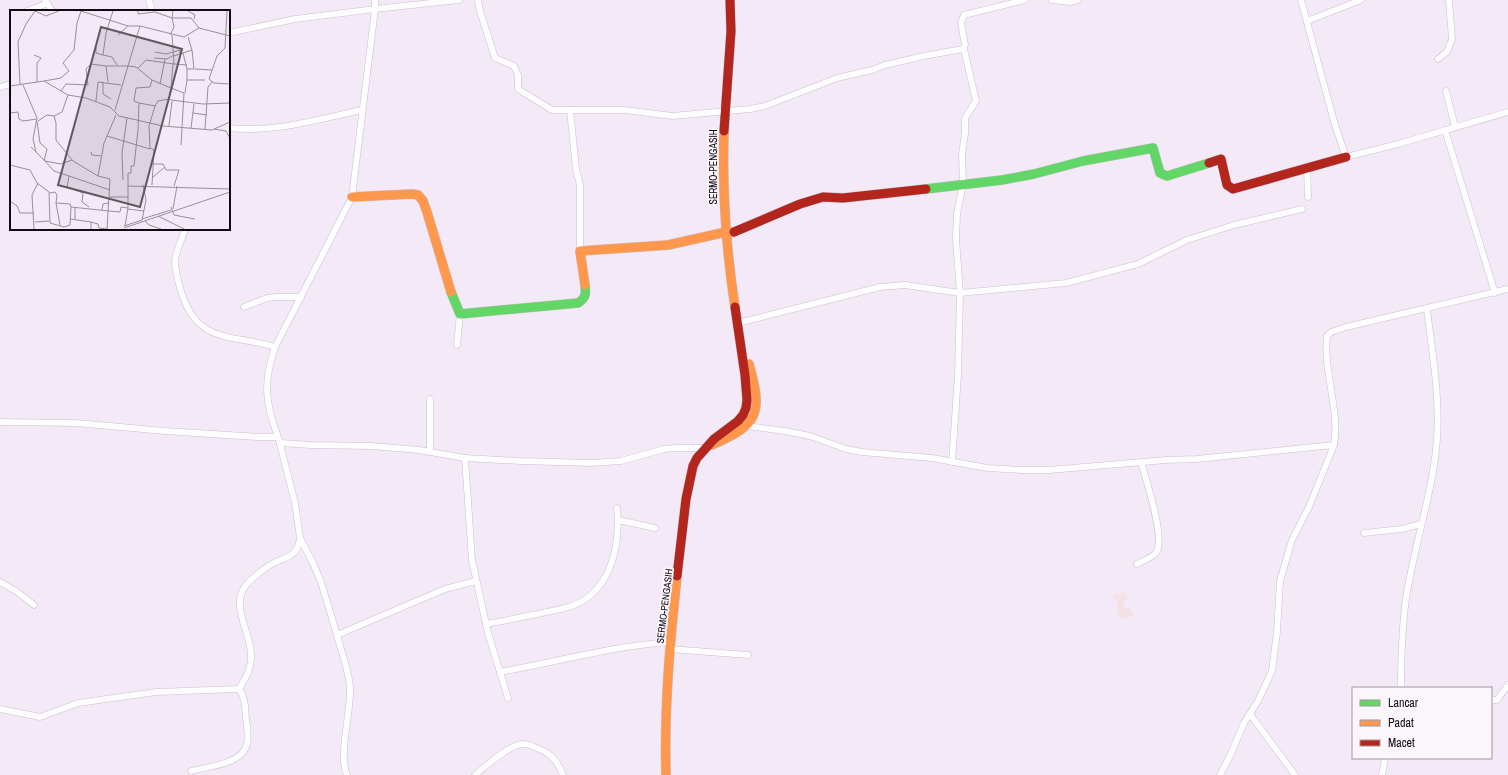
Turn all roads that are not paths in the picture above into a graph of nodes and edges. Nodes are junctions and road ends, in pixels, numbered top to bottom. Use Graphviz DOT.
graph roads {
  1 [pos="149,0"];
  2 [pos="375,0"];
  3 [pos="459,0"];
  4 [pos="478,0"];
  5 [pos="730,0"];
  6 [pos="1025,0"];
  7 [pos="1052,0"];
  8 [pos="1078,0"];
  9 [pos="1301,0"];
  10 [pos="1361,0"];
  11 [pos="1449,0"];
  12 [pos="46,2"];
  13 [pos="375,9"];
  14 [pos="29,10"];
  15 [pos="152,10"];
  16 [pos="1307,21"];
  17 [pos="230,33"];
  18 [pos="964,49"];
  19 [pos="1438,59"];
  20 [pos="10,84"];
  21 [pos="0,87"];
  22 [pos="1446,91"];
  23 [pos="362,110"];
  24 [pos="570,110"];
  25 [pos="725,111"];
  26 [pos="1508,112"];
  27 [pos="1455,127"];
  28 [pos="230,128"];
  29 [pos="1445,130"];
  30 [pos="1346,157"];
  31 [pos="1307,169"];
  32 [pos="964,184"];
  33 [pos="352,197"];
  34 [pos="1308,197"];
  35 [pos="1302,210"];
  36 [pos="184,230"];
  37 [pos="726,232"];
  38 [pos="580,251"];
  39 [pos="1508,289"];
  40 [pos="1495,292"];
  41 [pos="960,293"];
  42 [pos="301,297"];
  43 [pos="244,307"];
  44 [pos="1427,309"];
  45 [pos="460,314"];
  46 [pos="739,328"];
  47 [pos="457,345"];
  48 [pos="275,347"];
  49 [pos="430,399"];
  50 [pos="0,422"];
  51 [pos="747,426"];
  52 [pos="279,440"];
  53 [pos="1334,445"];
  54 [pos="707,448"];
  55 [pos="430,452"];
  56 [pos="464,458"];
  57 [pos="952,462"];
  58 [pos="1142,462"];
  59 [pos="617,508"];
  60 [pos="618,520"];
  61 [pos="1422,524"];
  62 [pos="655,528"];
  63 [pos="1364,533"];
  64 [pos="300,538"];
  65 [pos="1137,564"];
  66 [pos="0,582"];
  67 [pos="476,582"];
  68 [pos="34,605"];
  69 [pos="486,624"];
  70 [pos="337,635"];
  71 [pos="670,645"];
  72 [pos="748,655"];
  73 [pos="500,672"];
  74 [pos="1508,685"];
  75 [pos="1401,687"];
  76 [pos="239,689"];
  77 [pos="508,698"];
  78 [pos="1492,700"];
  79 [pos="0,709"];
  80 [pos="1250,714"];
  81 [pos="1385,759"];
  82 [pos="191,771"];
  83 [pos="347,775"];
  84 [pos="474,775"];
  85 [pos="563,775"];
  86 [pos="666,775"];
  87 [pos="1220,775"];
  88 [pos="1295,775"];
  89 [pos="1382,775"];
  1 -- 15 [label="street"];
  2 -- 13 [label="street"];
  3 -- 13 [label="street"];
  4 -- 24 [label="street"];
  5 -- 25 [label="street, SERMO-PENGASIH"];
  6 -- 18 [label="street"];
  7 -- 8 [label="street"];
  9 -- 16 [label="street"];
  10 -- 16 [label="street"];
  11 -- 19 [label="street"];
  12 -- 14 [label="street"];
  13 -- 17 [label="street"];
  13 -- 23 [label="street"];
  16 -- 30 [label="street"];
  18 -- 25 [label="street"];
  18 -- 32 [label="street"];
  20 -- 21 [label="street"];
  22 -- 27 [label="street"];
  23 -- 28 [label="street"];
  23 -- 33 [label="street"];
  24 -- 25 [label="street"];
  24 -- 38 [label="street"];
  25 -- 37 [label="street, SERMO-PENGASIH"];
  26 -- 27 [label="street"];
  27 -- 29 [label="street"];
  29 -- 30 [label="street"];
  29 -- 40 [label="street"];
  30 -- 31 [label="street"];
  31 -- 32 [label="street"];
  31 -- 34 [label="street"];
  32 -- 37 [label="street"];
  32 -- 41 [label="street"];
  33 -- 42 [label="street"];
  33 -- 45 [label="street"];
  35 -- 41 [label="street"];
  36 -- 48 [label="street"];
  37 -- 38 [label="street"];
  37 -- 46 [label="street, SERMO-PENGASIH"];
  38 -- 45 [label="street"];
  39 -- 40 [label="street"];
  40 -- 44 [label="street"];
  41 -- 46 [label="street"];
  41 -- 57 [label="street"];
  42 -- 43 [label="street"];
  42 -- 48 [label="street"];
  44 -- 53 [label="street"];
  44 -- 61 [label="street"];
  45 -- 47 [label="street"];
  46 -- 51 [label="street, SERMO-PENGASIH"];
  46 -- 54 [label="street, SERMO-PENGASIH"];
  48 -- 52 [label="street"];
  49 -- 55 [label="street"];
  50 -- 52 [label="street"];
  51 -- 54 [label="street, SERMO-PENGASIH"];
  51 -- 57 [label="street"];
  52 -- 55 [label="street"];
  52 -- 64 [label="street"];
  53 -- 58 [label="street"];
  53 -- 80 [label="street"];
  54 -- 56 [label="street"];
  54 -- 71 [label="street, SERMO-PENGASIH"];
  55 -- 56 [label="street"];
  56 -- 67 [label="street"];
  57 -- 58 [label="street"];
  58 -- 65 [label="street"];
  59 -- 60 [label="street"];
  60 -- 62 [label="street"];
  60 -- 69 [label="street"];
  61 -- 63 [label="street"];
  61 -- 75 [label="street"];
  64 -- 70 [label="street"];
  64 -- 76 [label="street"];
  66 -- 68 [label="street"];
  67 -- 69 [label="street"];
  67 -- 70 [label="street"];
  69 -- 73 [label="street"];
  70 -- 83 [label="street"];
  71 -- 72 [label="street"];
  71 -- 73 [label="street"];
  71 -- 86 [label="street, SERMO-PENGASIH"];
  73 -- 77 [label="street"];
  74 -- 78 [label="street"];
  76 -- 79 [label="street"];
  76 -- 82 [label="street"];
  80 -- 87 [label="street"];
  80 -- 88 [label="street"];
  81 -- 89 [label="street"];
  84 -- 85 [label="street"];
}
